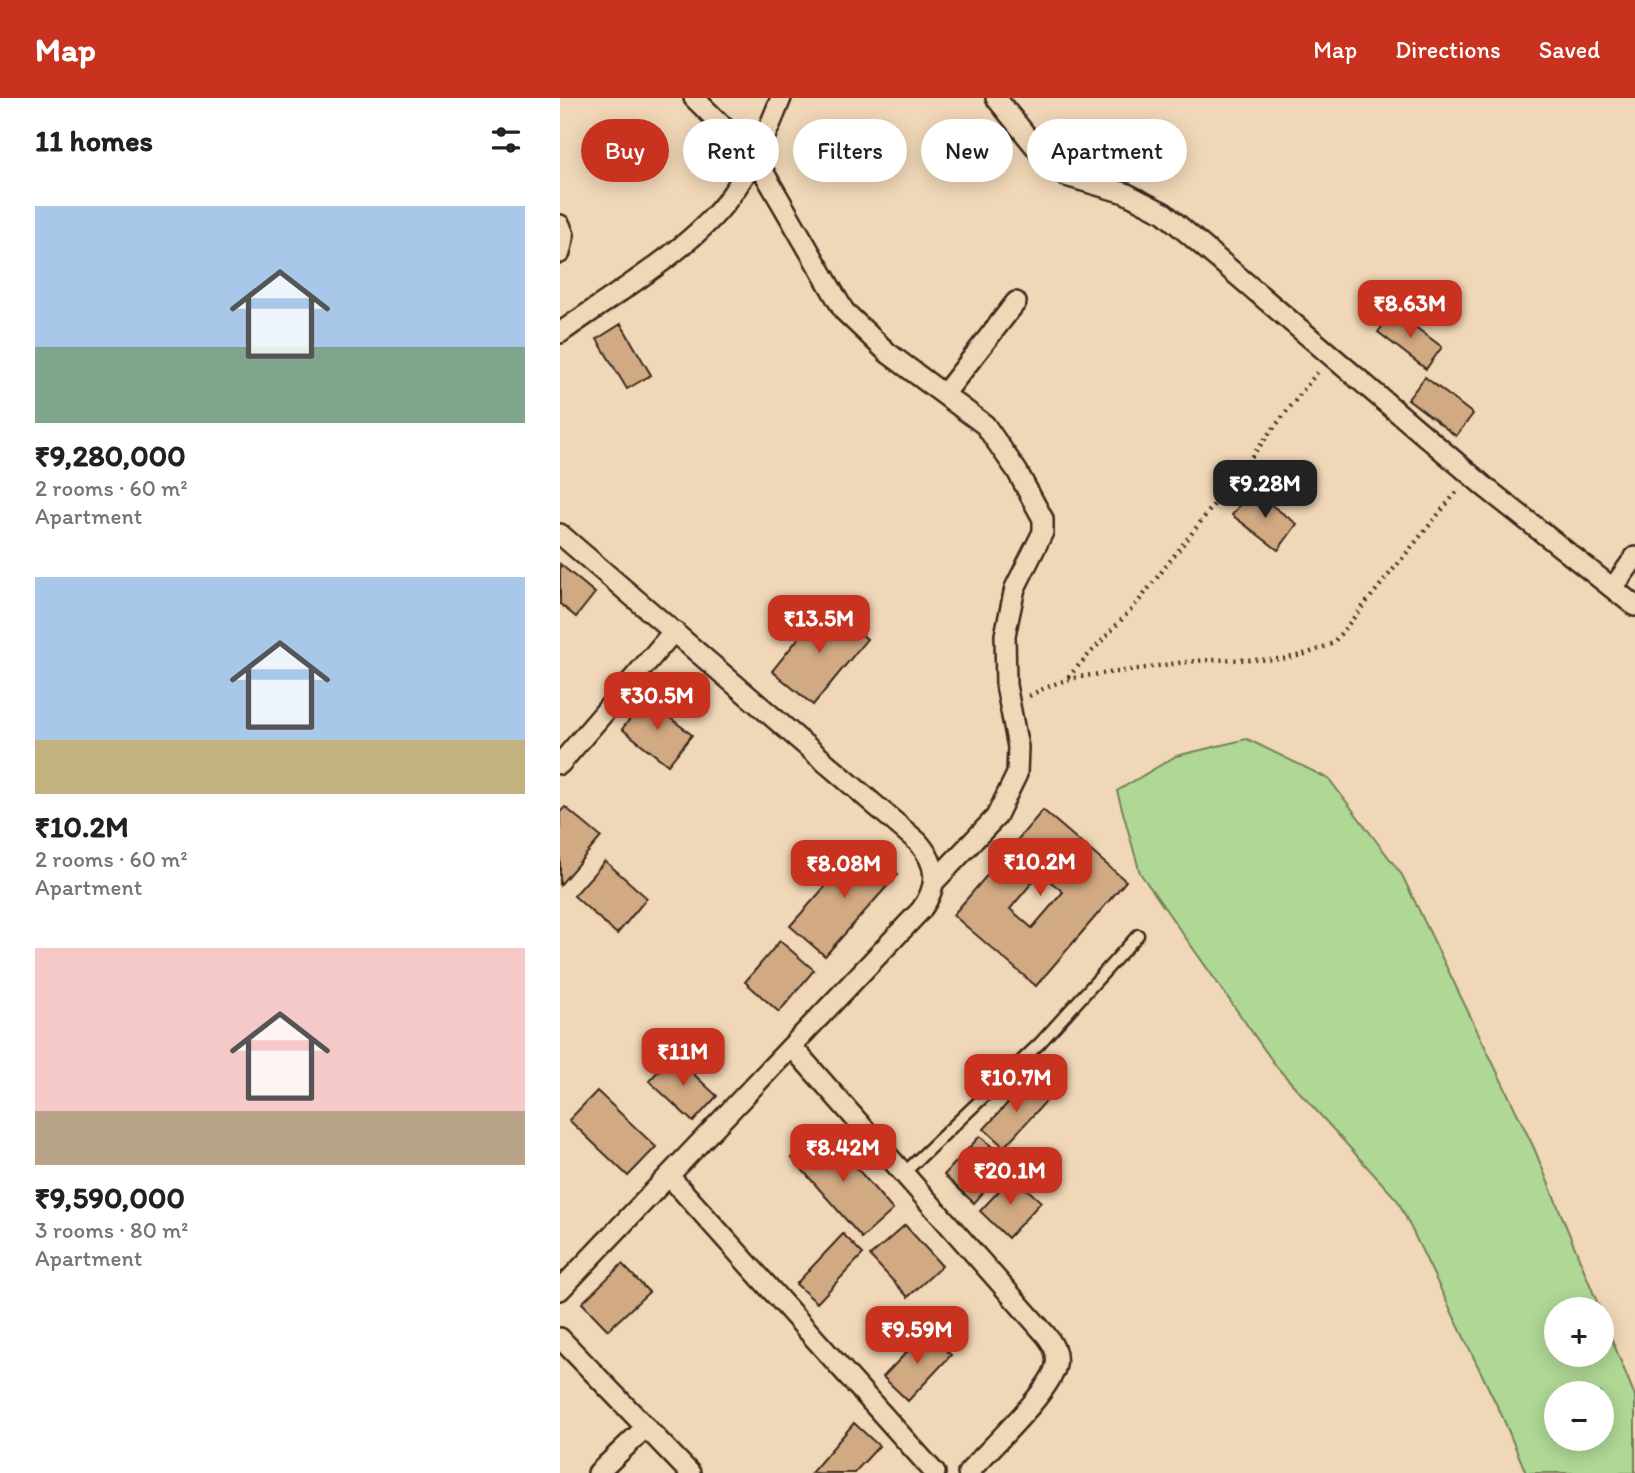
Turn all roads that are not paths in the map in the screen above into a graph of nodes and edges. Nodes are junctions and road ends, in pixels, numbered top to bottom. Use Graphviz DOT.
graph roads {
  1 [pos="694,98"];
  2 [pos="782,98"];
  3 [pos="996,98"];
  4 [pos="715,119"];
  5 [pos="773,119"];
  6 [pos="741,182"];
  7 [pos="769,182"];
  8 [pos="560,225"];
  9 [pos="560,253"];
  10 [pos="1016,302"];
  11 [pos="560,333"];
  12 [pos="945,393"];
  13 [pos="560,534"];
  14 [pos="1635,557"];
  15 [pos="1612,588"];
  16 [pos="1635,606"];
  17 [pos="674,631"];
  18 [pos="560,764"];
  19 [pos="935,881"];
  20 [pos="1138,935"];
  21 [pos="793,1048"];
  22 [pos="904,1173"];
  23 [pos="670,1177"];
  24 [pos="560,1290"];
  25 [pos="560,1338"];
  26 [pos="646,1427"];
  27 [pos="598,1473"];
  28 [pos="691,1473"];
  29 [pos="934,1473"];
  30 [pos="968,1473"];
  1 -- 4 [label="street"];
  2 -- 5 [label="street"];
  3 -- 15 [label="street"];
  6 -- 11 [label="street"];
  7 -- 12 [label="street"];
  8 -- 9 [label="street"];
  10 -- 12 [label="street"];
  12 -- 19 [label="street"];
  13 -- 17 [label="street"];
  14 -- 15 [label="street"];
  15 -- 16 [label="street"];
  17 -- 18 [label="street"];
  17 -- 19 [label="street"];
  19 -- 21 [label="street"];
  20 -- 22 [label="lane"];
  21 -- 22 [label="street"];
  21 -- 23 [label="street"];
  22 -- 30 [label="street"];
  23 -- 24 [label="street"];
  23 -- 29 [label="street"];
  25 -- 26 [label="street"];
  26 -- 27 [label="street"];
  26 -- 28 [label="street"];
}
